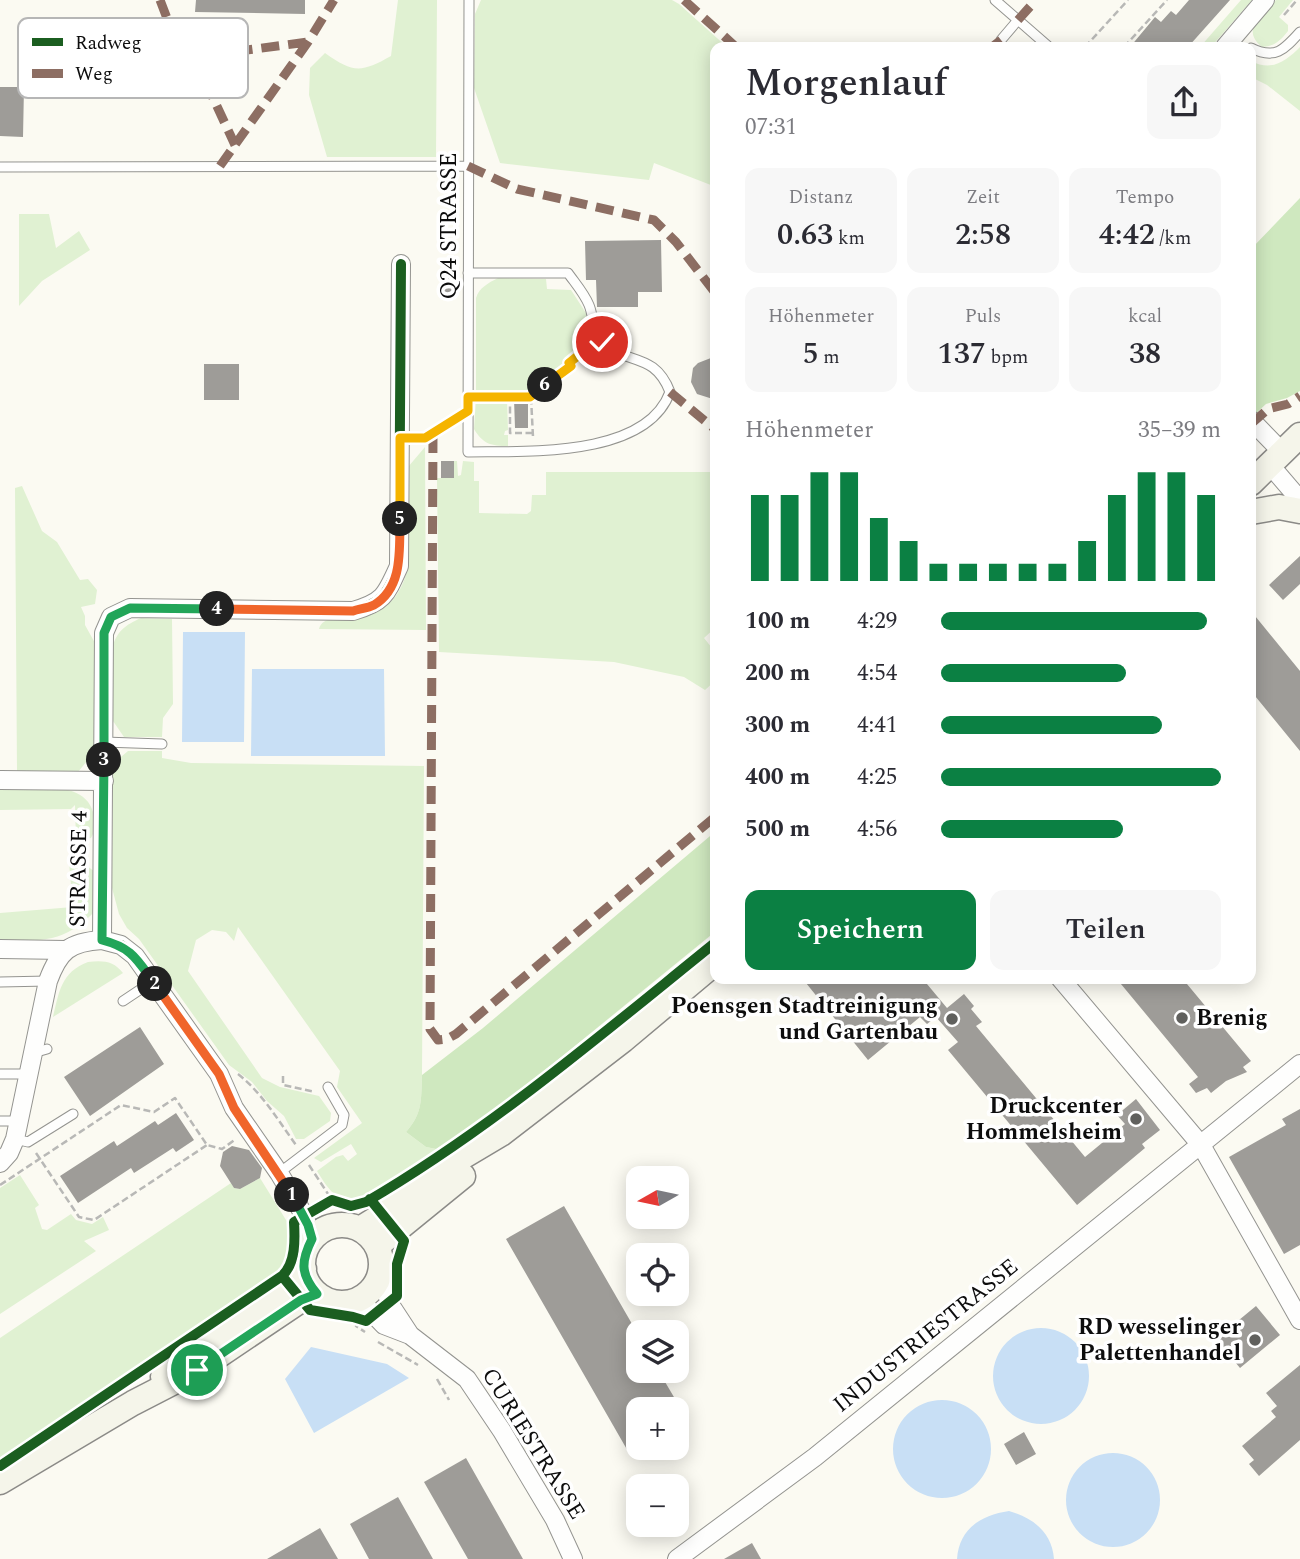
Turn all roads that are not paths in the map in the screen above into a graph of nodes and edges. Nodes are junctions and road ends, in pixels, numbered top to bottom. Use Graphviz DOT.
graph roads {
  1 [pos="469,0"];
  2 [pos="995,0"];
  3 [pos="1265,0"];
  4 [pos="1018,20"];
  5 [pos="1300,32"];
  6 [pos="1001,40"];
  7 [pos="1230,41"];
  8 [pos="1043,42"];
  9 [pos="1256,51"];
  10 [pos="468,166"];
  11 [pos="0,167"];
  12 [pos="401,264"];
  13 [pos="468,273"];
  14 [pos="468,411"];
  15 [pos="1256,424"];
  16 [pos="400,438"];
  17 [pos="1289,449"];
  18 [pos="1256,479"];
  19 [pos="1300,500"];
  20 [pos="1256,511"];
  21 [pos="1300,511"];
  22 [pos="104,742"];
  23 [pos="162,744"];
  24 [pos="0,780"];
  25 [pos="104,781"];
  26 [pos="102,940"];
  27 [pos="0,949"];
  28 [pos="65,950"];
  29 [pos="710,967"];
  30 [pos="48,981"];
  31 [pos="153,981"];
  32 [pos="0,982"];
  33 [pos="1065,984"];
  34 [pos="123,1001"];
  35 [pos="1300,1064"];
  36 [pos="0,1074"];
  37 [pos="29,1074"];
  38 [pos="328,1087"];
  39 [pos="73,1114"];
  40 [pos="0,1121"];
  41 [pos="19,1121"];
  42 [pos="501,1134"];
  43 [pos="1201,1146"];
  44 [pos="13,1149"];
  45 [pos="279,1173"];
  46 [pos="359,1229"];
  47 [pos="312,1239"];
  48 [pos="377,1246"];
  49 [pos="304,1269"];
  50 [pos="380,1274"];
  51 [pos="317,1294"];
  52 [pos="358,1310"];
  53 [pos="1300,1320"];
  54 [pos="410,1335"];
  55 [pos="133,1403"];
  56 [pos="0,1482"];
  57 [pos="573,1559"];
  58 [pos="677,1559"];
  1 -- 10 [label="lane, Q24 STRASSE"];
  2 -- 4 [label="lane"];
  3 -- 7 [label="street"];
  4 -- 6 [label="lane"];
  4 -- 8 [label="lane"];
  5 -- 9 [label="lane"];
  10 -- 11 [label="lane"];
  10 -- 13 [label="lane, Q24 STRASSE"];
  12 -- 16 [label="street"];
  13 -- 14 [label="lane, Q24 STRASSE"];
  13 -- 14 [label="lane, Q24 STRASSE"];
  14 -- 16 [label="lane"];
  15 -- 17 [label="street"];
  16 -- 22 [label="street, STRASSE 4"];
  17 -- 18 [label="main road"];
  17 -- 19 [label="street"];
  20 -- 21 [label="main road"];
  22 -- 23 [label="lane"];
  22 -- 25 [label="street, STRASSE 4"];
  24 -- 25 [label="street"];
  25 -- 26 [label="street, STRASSE 4"];
  26 -- 28 [label="street"];
  26 -- 31 [label="street, STRASSE 4"];
  27 -- 28 [label="street"];
  28 -- 30 [label="street"];
  29 -- 42 [label="main road"];
  30 -- 32 [label="lane"];
  30 -- 37 [label="street"];
  31 -- 34 [label="lane"];
  31 -- 45 [label="street, STRASSE 4"];
  33 -- 43 [label="street"];
  35 -- 43 [label="street, INDUSTRIESTRASSE"];
  36 -- 37 [label="lane"];
  37 -- 41 [label="street"];
  38 -- 45 [label="lane"];
  39 -- 44 [label="lane"];
  40 -- 41 [label="lane"];
  41 -- 44 [label="street"];
  42 -- 46 [label="main road"];
  42 -- 48 [label="main road"];
  43 -- 53 [label="street"];
  43 -- 58 [label="street, INDUSTRIESTRASSE"];
  45 -- 47 [label="street, STRASSE 4"];
  46 -- 47 [label="main road"];
  46 -- 48 [label="main road"];
  47 -- 49 [label="main road"];
  48 -- 50 [label="main road"];
  49 -- 51 [label="main road"];
  49 -- 55 [label="main road"];
  50 -- 52 [label="main road"];
  50 -- 54 [label="street, CURIESTRASSE"];
  51 -- 52 [label="main road"];
  51 -- 55 [label="main road"];
  52 -- 54 [label="street, CURIESTRASSE"];
  54 -- 57 [label="street, CURIESTRASSE"];
  55 -- 56 [label="main road"];
}
